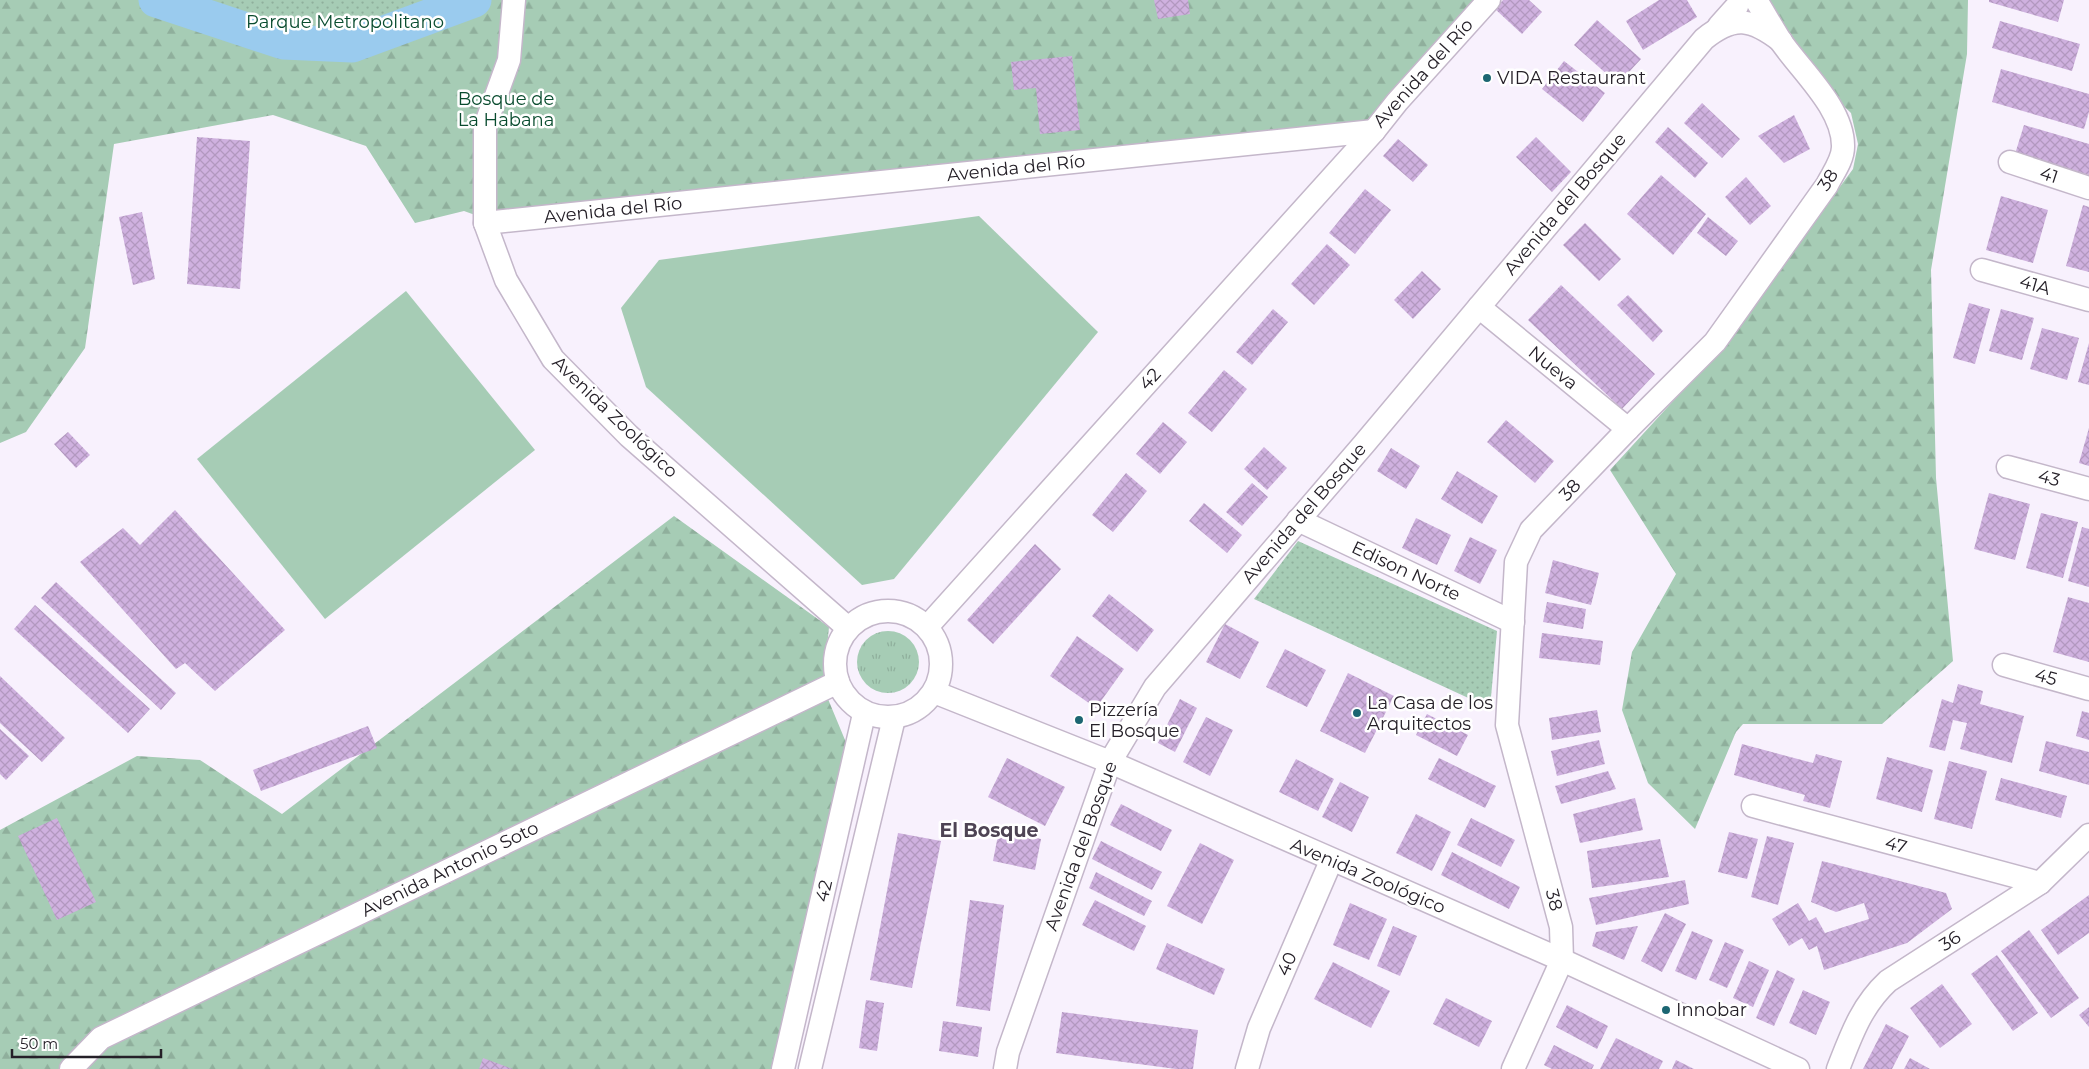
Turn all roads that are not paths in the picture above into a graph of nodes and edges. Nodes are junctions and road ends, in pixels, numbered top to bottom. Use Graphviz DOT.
graph roads {
  1 [pos="514,0"];
  2 [pos="1489,0"];
  3 [pos="1739,0"];
  4 [pos="1756,0"];
  5 [pos="1720,26"];
  6 [pos="1781,41"];
  7 [pos="1374,131"];
  8 [pos="2010,162"];
  9 [pos="2089,188"];
  10 [pos="485,223"];
  11 [pos="1982,270"];
  12 [pos="2089,300"];
  13 [pos="1479,307"];
  14 [pos="1628,429"];
  15 [pos="2008,467"];
  16 [pos="2089,489"];
  17 [pos="1298,520"];
  18 [pos="1513,622"];
  19 [pos="927,626"];
  20 [pos="848,628"];
  21 [pos="2004,665"];
  22 [pos="838,682"];
  23 [pos="2089,689"];
  24 [pos="934,692"];
  25 [pos="864,714"];
  26 [pos="894,718"];
  27 [pos="1110,762"];
  28 [pos="1753,806"];
  29 [pos="2089,835"];
  30 [pos="1330,861"];
  31 [pos="2040,884"];
  32 [pos="1562,960"];
  33 [pos="72,1069"];
  34 [pos="784,1069"];
  35 [pos="810,1069"];
  36 [pos="1005,1069"];
  37 [pos="1247,1069"];
  38 [pos="1513,1069"];
  39 [pos="1798,1069"];
  40 [pos="1838,1069"];
  1 -- 10 [label="street, Avenida Zoológico"];
  2 -- 7 [label="street, Avenida del Río"];
  3 -- 5 [label="street, Avenida del Bosque"];
  4 -- 6 [label="street, 38"];
  5 -- 6 [label="street"];
  5 -- 13 [label="street, Avenida del Bosque"];
  6 -- 14 [label="street, 38"];
  7 -- 10 [label="street, Avenida del Río"];
  7 -- 19 [label="street, 42"];
  8 -- 9 [label="street, 41"];
  10 -- 20 [label="street, Avenida Zoológico"];
  11 -- 12 [label="street, 41A"];
  13 -- 14 [label="street, Nueva"];
  13 -- 17 [label="street, Avenida del Bosque"];
  14 -- 18 [label="street, 38"];
  15 -- 16 [label="street, 43"];
  17 -- 18 [label="street, Edison Norte"];
  17 -- 27 [label="street, Avenida del Bosque"];
  18 -- 32 [label="street, 38"];
  19 -- 20 [label="street"];
  19 -- 24 [label="street"];
  20 -- 22 [label="street"];
  21 -- 23 [label="street, 45"];
  22 -- 25 [label="street"];
  22 -- 33 [label="street, Avenida Antonio Soto"];
  24 -- 26 [label="street"];
  24 -- 27 [label="street, Avenida Zoológico"];
  25 -- 26 [label="street"];
  25 -- 34 [label="street, 42"];
  26 -- 35 [label="street, 42"];
  27 -- 30 [label="street, Avenida Zoológico"];
  27 -- 36 [label="street, Avenida del Bosque"];
  28 -- 31 [label="street, 47"];
  29 -- 31 [label="street, 36"];
  30 -- 32 [label="street, Avenida Zoológico"];
  30 -- 37 [label="street, 40"];
  31 -- 40 [label="street, 36"];
  32 -- 38 [label="street, 38"];
  32 -- 39 [label="street, Avenida Zoológico"];
}
